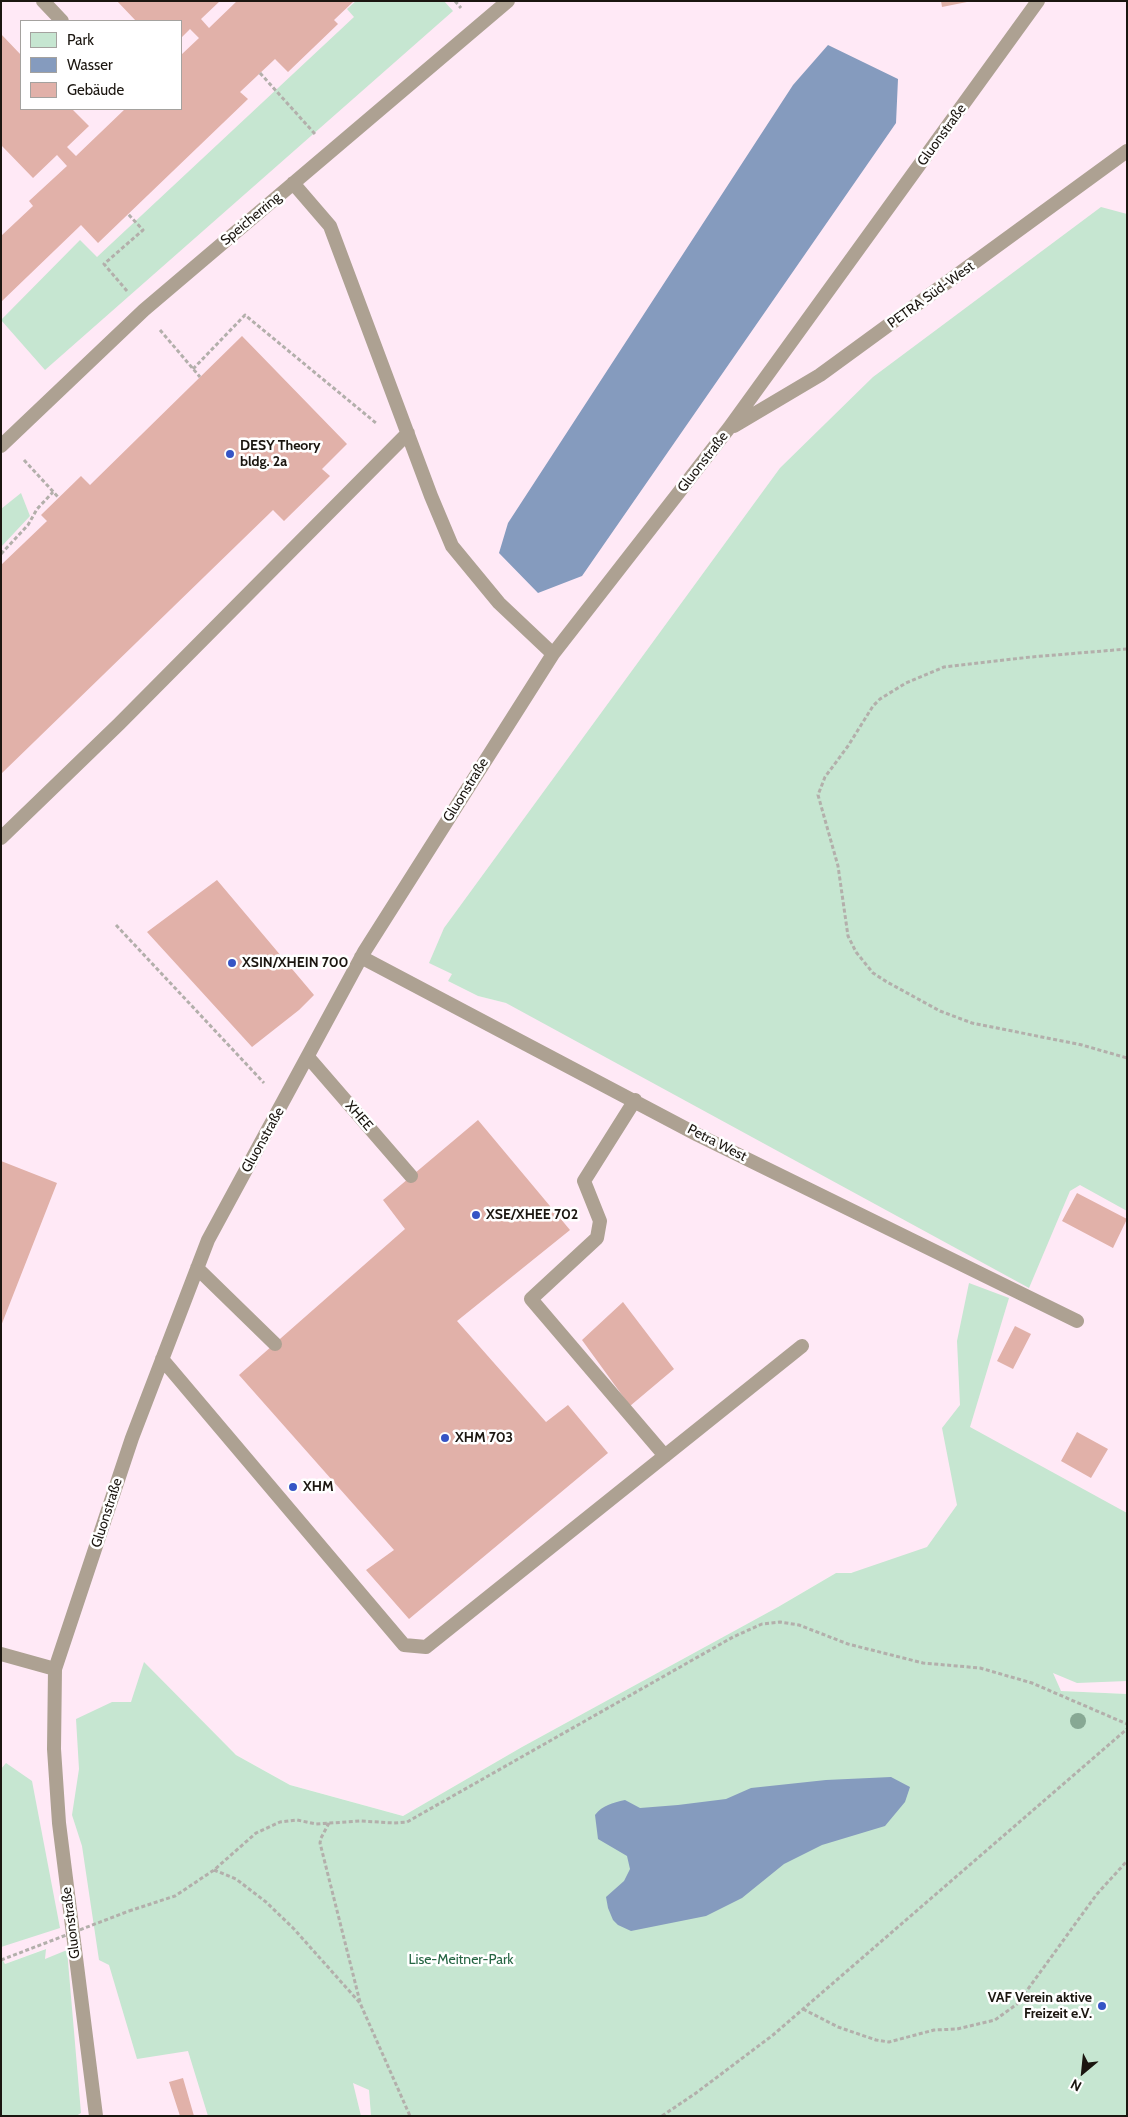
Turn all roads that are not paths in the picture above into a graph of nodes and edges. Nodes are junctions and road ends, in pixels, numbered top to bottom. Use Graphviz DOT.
graph roads {
  1 [pos="43,1"];
  2 [pos="508,1"];
  3 [pos="1038,1"];
  4 [pos="61,20"];
  5 [pos="1127,151"];
  6 [pos="293,183"];
  7 [pos="729,428"];
  8 [pos="408,433"];
  9 [pos="4,444"];
  10 [pos="553,654"];
  11 [pos="1,838"];
  12 [pos="361,957"];
  13 [pos="308,1057"];
  14 [pos="635,1100"];
  15 [pos="411,1176"];
  16 [pos="197,1268"];
  17 [pos="1077,1321"];
  18 [pos="275,1344"];
  19 [pos="802,1346"];
  20 [pos="162,1359"];
  21 [pos="665,1456"];
  22 [pos="1,1654"];
  23 [pos="55,1669"];
  24 [pos="96,2116"];
  1 -- 4 [label="lane"];
  2 -- 6 [label="lane, Speicherring"];
  3 -- 7 [label="lane, Gluonstraße"];
  5 -- 7 [label="lane, PETRA Süd-West"];
  6 -- 8 [label="lane"];
  6 -- 9 [label="lane, Speicherring"];
  7 -- 10 [label="lane, Gluonstraße"];
  8 -- 10 [label="lane"];
  8 -- 11 [label="lane"];
  10 -- 12 [label="lane, Gluonstraße"];
  12 -- 13 [label="lane, Gluonstraße"];
  12 -- 14 [label="lane, Petra West"];
  13 -- 15 [label="lane, XHEE"];
  13 -- 16 [label="lane, Gluonstraße"];
  14 -- 17 [label="lane, Petra West"];
  14 -- 21 [label="lane"];
  16 -- 18 [label="lane"];
  16 -- 20 [label="lane, Gluonstraße"];
  19 -- 21 [label="lane"];
  20 -- 21 [label="lane"];
  20 -- 23 [label="lane, Gluonstraße"];
  22 -- 23 [label="lane"];
  23 -- 24 [label="lane, Gluonstraße"];
}
